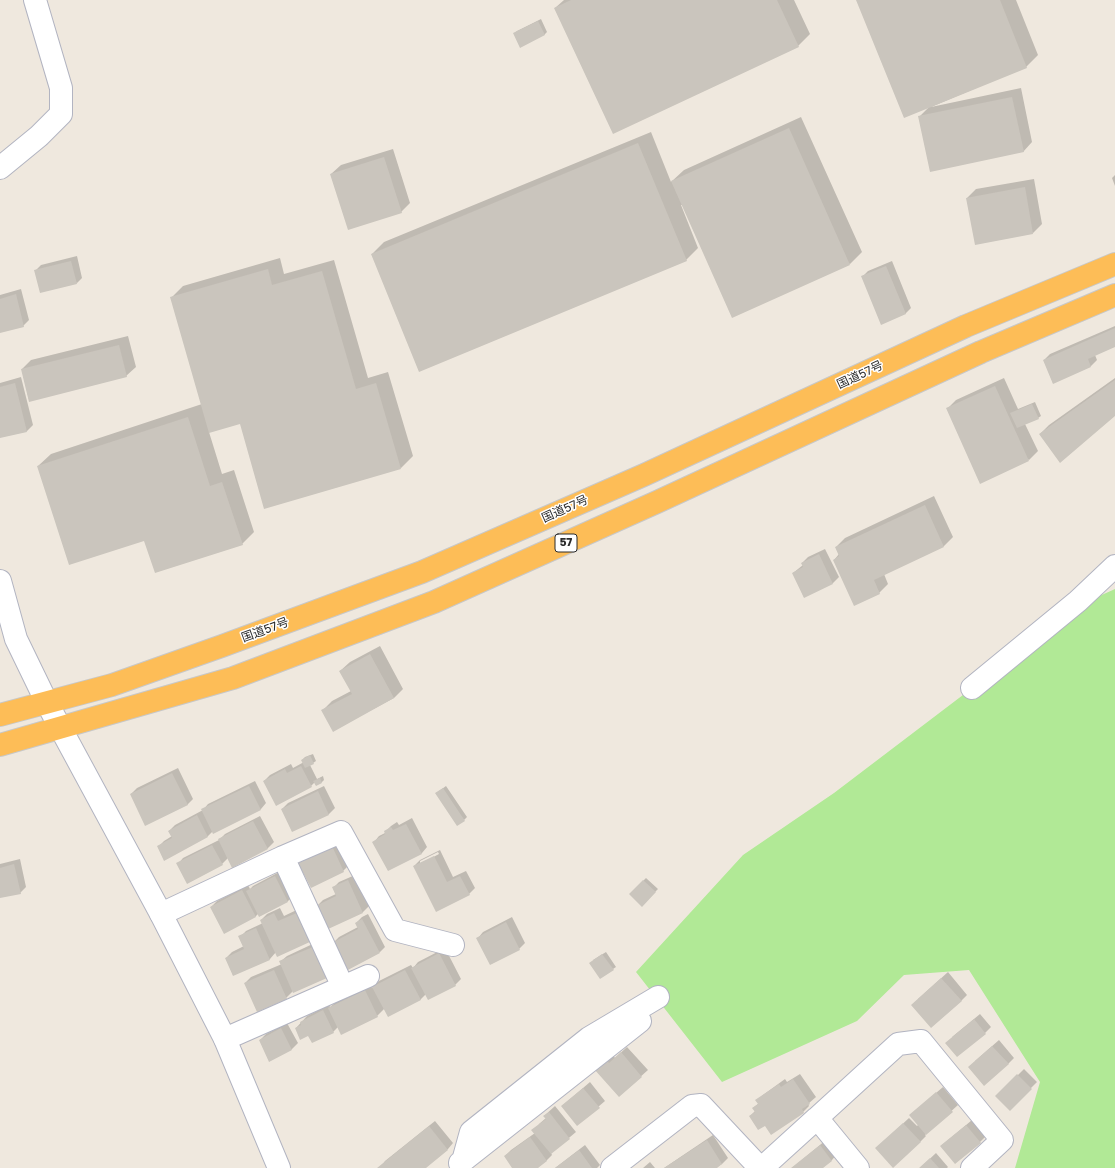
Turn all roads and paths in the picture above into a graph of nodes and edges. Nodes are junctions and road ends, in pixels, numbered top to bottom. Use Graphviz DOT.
graph roads {
  1 [pos="34,0"];
  2 [pos="0,168"];
  3 [pos="1115,264"];
  4 [pos="1115,295"];
  5 [pos="1115,566"];
  6 [pos="0,581"];
  7 [pos="972,688"];
  8 [pos="47,703"];
  9 [pos="0,715"];
  10 [pos="61,728"];
  11 [pos="0,745"];
  12 [pos="283,857"];
  13 [pos="161,914"];
  14 [pos="453,945"];
  15 [pos="368,976"];
  16 [pos="343,987"];
  17 [pos="658,997"];
  18 [pos="640,1021"];
  19 [pos="225,1039"];
  20 [pos="817,1118"];
  21 [pos="458,1164"];
  22 [pos="279,1168"];
  23 [pos="612,1168"];
  24 [pos="761,1168"];
  25 [pos="858,1168"];
  26 [pos="972,1168"];
  1 -- 2 [label="street"];
  3 -- 8 [label="highway, 国道57号"];
  4 -- 10 [label="highway, 57"];
  5 -- 7 [label="street"];
  6 -- 8 [label="street"];
  8 -- 9 [label="highway, 国道57号"];
  8 -- 10 [label="street"];
  10 -- 11 [label="highway, 57"];
  10 -- 13 [label="street"];
  12 -- 13 [label="street"];
  12 -- 14 [label="street"];
  12 -- 16 [label="street"];
  13 -- 19 [label="street"];
  15 -- 16 [label="street"];
  16 -- 19 [label="street"];
  17 -- 21 [label="street"];
  18 -- 21 [label="street"];
  19 -- 22 [label="street"];
  20 -- 24 [label="street"];
  20 -- 25 [label="street"];
  20 -- 26 [label="street"];
  23 -- 24 [label="street"];
}
